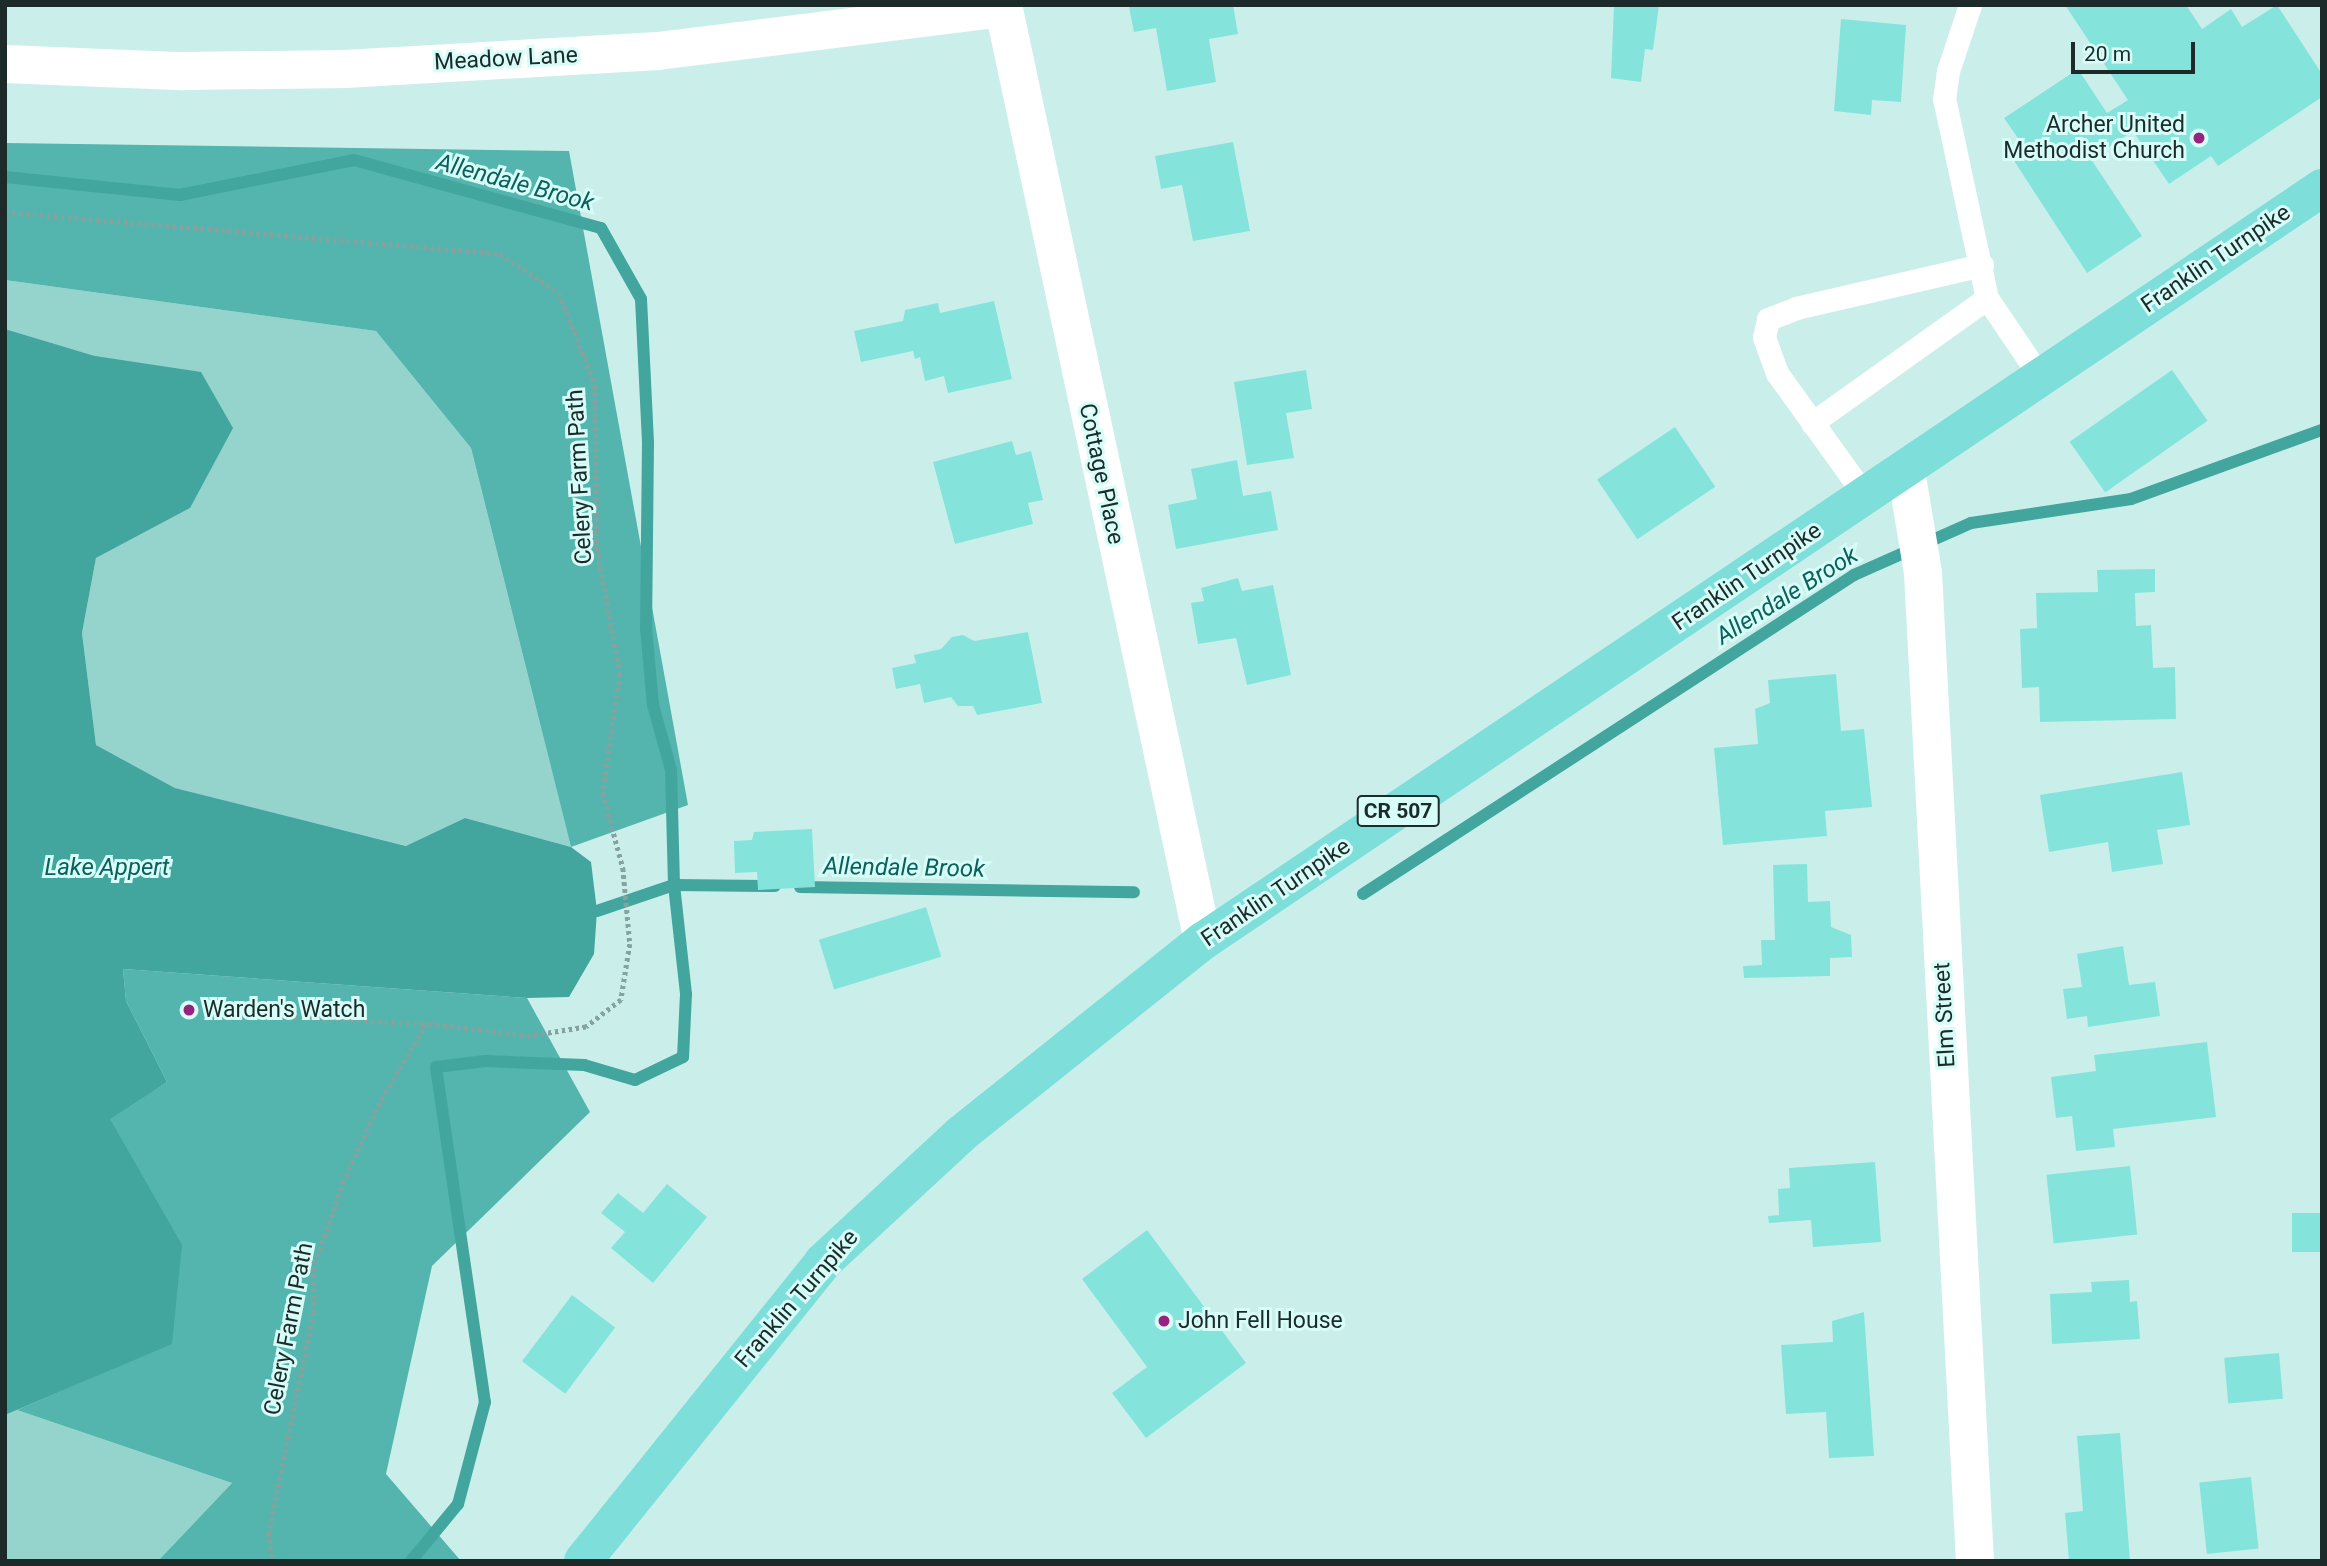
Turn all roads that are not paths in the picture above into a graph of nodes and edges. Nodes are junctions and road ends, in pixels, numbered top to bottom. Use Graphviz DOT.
graph roads {
  1 [pos="1970,5"];
  2 [pos="1003,7"];
  3 [pos="5,64"];
  4 [pos="2322,188"];
  5 [pos="1982,265"];
  6 [pos="1987,298"];
  7 [pos="2041,378"];
  8 [pos="1812,423"];
  9 [pos="1906,471"];
  10 [pos="1867,497"];
  11 [pos="1203,941"];
  12 [pos="583,1561"];
  13 [pos="1975,1561"];
  1 -- 5 [label="lane"];
  2 -- 3 [label="street, Meadow Lane"];
  2 -- 11 [label="street, Cottage Place"];
  4 -- 7 [label="main road, Franklin Turnpike / CR 507"];
  5 -- 6 [label="lane"];
  5 -- 8 [label="lane"];
  6 -- 7 [label="lane"];
  6 -- 8 [label="lane"];
  7 -- 9 [label="main road, Franklin Turnpike / CR 507"];
  8 -- 10 [label="lane"];
  9 -- 10 [label="main road, Franklin Turnpike / CR 507"];
  9 -- 13 [label="street, Elm Street"];
  10 -- 11 [label="main road, Franklin Turnpike / CR 507"];
  11 -- 12 [label="main road, Franklin Turnpike / CR 507"];
}
